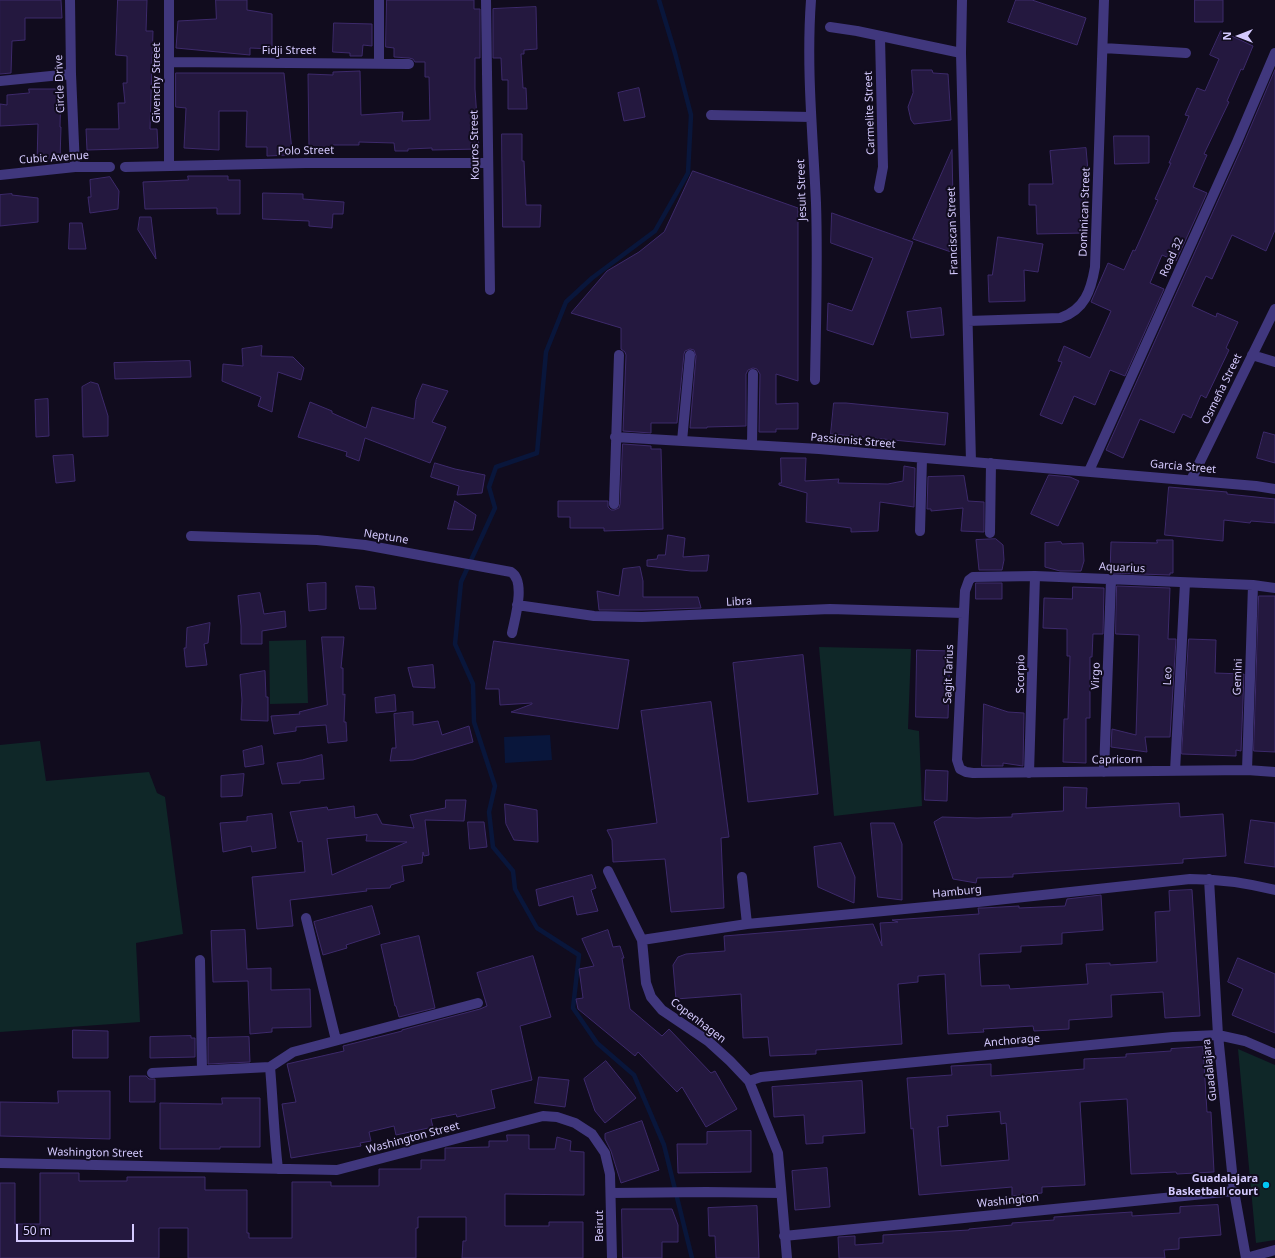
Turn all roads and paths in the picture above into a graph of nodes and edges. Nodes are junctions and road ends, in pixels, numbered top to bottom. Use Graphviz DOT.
graph roads {
  1 [pos="70,0"];
  2 [pos="169,0"];
  3 [pos="379,0"];
  4 [pos="486,0"];
  5 [pos="811,0"];
  6 [pos="962,0"];
  7 [pos="1104,0"];
  8 [pos="830,27"];
  9 [pos="880,37"];
  10 [pos="1103,48"];
  11 [pos="1275,53"];
  12 [pos="961,54"];
  13 [pos="1186,54"];
  14 [pos="169,62"];
  15 [pos="379,63"];
  16 [pos="409,64"];
  17 [pos="71,74"];
  18 [pos="0,81"];
  19 [pos="711,115"];
  20 [pos="811,118"];
  21 [pos="487,163"];
  22 [pos="168,165"];
  23 [pos="110,167"];
  24 [pos="125,167"];
  25 [pos="75,168"];
  26 [pos="0,175"];
  27 [pos="879,188"];
  28 [pos="490,290"];
  29 [pos="1275,309"];
  30 [pos="968,321"];
  31 [pos="619,355"];
  32 [pos="690,355"];
  33 [pos="1252,355"];
  34 [pos="1275,362"];
  35 [pos="753,374"];
  36 [pos="816,380"];
  37 [pos="615,437"];
  38 [pos="682,441"];
  39 [pos="752,445"];
  40 [pos="922,459"];
  41 [pos="971,462"];
  42 [pos="991,463"];
  43 [pos="1089,471"];
  44 [pos="1191,480"];
  45 [pos="1275,489"];
  46 [pos="614,504"];
  47 [pos="920,531"];
  48 [pos="990,533"];
  49 [pos="191,536"];
  50 [pos="1035,576"];
  51 [pos="969,580"];
  52 [pos="1111,580"];
  53 [pos="1185,583"];
  54 [pos="1253,585"];
  55 [pos="1275,588"];
  56 [pos="517,605"];
  57 [pos="963,613"];
  58 [pos="512,633"];
  59 [pos="960,769"];
  60 [pos="1247,770"];
  61 [pos="1175,771"];
  62 [pos="1104,772"];
  63 [pos="1275,772"];
  64 [pos="1029,773"];
  65 [pos="608,871"];
  66 [pos="742,877"];
  67 [pos="1209,879"];
  68 [pos="1275,890"];
  69 [pos="306,918"];
  70 [pos="747,924"];
  71 [pos="642,940"];
  72 [pos="200,960"];
  73 [pos="478,1003"];
  74 [pos="1218,1035"];
  75 [pos="336,1040"];
  76 [pos="1275,1054"];
  77 [pos="270,1067"];
  78 [pos="202,1070"];
  79 [pos="152,1073"];
  80 [pos="749,1081"];
  81 [pos="0,1163"];
  82 [pos="278,1170"];
  83 [pos="1234,1191"];
  84 [pos="611,1193"];
  85 [pos="781,1194"];
  86 [pos="784,1236"];
  87 [pos="1275,1250"];
  88 [pos="612,1258"];
  89 [pos="787,1258"];
  90 [pos="1246,1258"];
  1 -- 17 [label="street, Circle Drive"];
  2 -- 14 [label="street, Givenchy Street"];
  3 -- 15 [label="street"];
  4 -- 21 [label="street, Kouros Street"];
  5 -- 20 [label="street, Jesuit Street"];
  6 -- 12 [label="street, Franciscan Street"];
  7 -- 10 [label="street, Dominican Street"];
  8 -- 9 [label="street"];
  9 -- 12 [label="street"];
  9 -- 27 [label="street, Carmelite Street"];
  10 -- 13 [label="street"];
  10 -- 30 [label="street, Dominican Street"];
  11 -- 43 [label="street, Road 32"];
  12 -- 30 [label="street, Franciscan Street"];
  14 -- 15 [label="street, Fidji Street"];
  14 -- 22 [label="street, Givenchy Street"];
  15 -- 16 [label="street, Fidji Street"];
  17 -- 18 [label="street"];
  17 -- 25 [label="street, Circle Drive"];
  19 -- 20 [label="street"];
  20 -- 36 [label="street, Jesuit Street"];
  21 -- 22 [label="street, Polo Street"];
  21 -- 28 [label="street, Kouros Street"];
  22 -- 24 [label="street, Polo Street"];
  23 -- 25 [label="street, Cubic Avenue"];
  25 -- 26 [label="street, Cubic Avenue"];
  29 -- 33 [label="street, Osmeña Street"];
  30 -- 41 [label="street, Franciscan Street"];
  31 -- 37 [label="street"];
  32 -- 38 [label="street"];
  33 -- 34 [label="street"];
  33 -- 44 [label="street, Osmeña Street"];
  35 -- 39 [label="street"];
  37 -- 38 [label="street, Passionist Street"];
  37 -- 46 [label="street"];
  38 -- 39 [label="street, Passionist Street"];
  39 -- 40 [label="street, Passionist Street"];
  40 -- 41 [label="street, Passionist Street"];
  40 -- 47 [label="street"];
  41 -- 42 [label="street, Passionist Street"];
  42 -- 43 [label="street, Passionist Street"];
  42 -- 48 [label="street"];
  43 -- 44 [label="street, Garcia Street"];
  44 -- 45 [label="street, Garcia Street"];
  49 -- 56 [label="street, Neptune"];
  50 -- 51 [label="street, Aquarius"];
  50 -- 52 [label="street, Aquarius"];
  50 -- 64 [label="street, Scorpio"];
  51 -- 57 [label="street, Sagit Tarius"];
  52 -- 53 [label="street, Aquarius"];
  52 -- 62 [label="street, Virgo"];
  53 -- 54 [label="street, Aquarius"];
  53 -- 61 [label="street, Leo"];
  54 -- 55 [label="street, Aquarius"];
  54 -- 60 [label="street, Gemini"];
  56 -- 57 [label="street, Libra"];
  56 -- 58 [label="street, Neptune"];
  57 -- 59 [label="street, Sagit Tarius"];
  59 -- 64 [label="street, Capricorn"];
  60 -- 61 [label="street, Capricorn"];
  60 -- 63 [label="street, Capricorn"];
  61 -- 62 [label="street, Capricorn"];
  62 -- 64 [label="street, Capricorn"];
  65 -- 71 [label="street, Copenhagen"];
  66 -- 70 [label="street"];
  67 -- 68 [label="street, Hamburg"];
  67 -- 70 [label="street, Hamburg"];
  67 -- 74 [label="street, Guadalajara"];
  69 -- 75 [label="street"];
  70 -- 71 [label="street, Hamburg"];
  71 -- 80 [label="street, Copenhagen"];
  72 -- 78 [label="street"];
  73 -- 75 [label="street"];
  74 -- 76 [label="street, Anchorage"];
  74 -- 80 [label="street, Anchorage"];
  74 -- 83 [label="street, Guadalajara"];
  75 -- 77 [label="street"];
  77 -- 78 [label="street"];
  77 -- 82 [label="street"];
  78 -- 79 [label="street"];
  80 -- 85 [label="street, Copenhagen"];
  81 -- 82 [label="street, Washington Street"];
  82 -- 84 [label="street, Washington Street"];
  83 -- 86 [label="street, Washington"];
  83 -- 90 [label="street, Guadalajara"];
  84 -- 85 [label="street"];
  84 -- 88 [label="street, Beirut"];
  85 -- 86 [label="street, Copenhagen"];
  86 -- 89 [label="street, Copenhagen"];
  87 -- 90 [label="street"];
}
